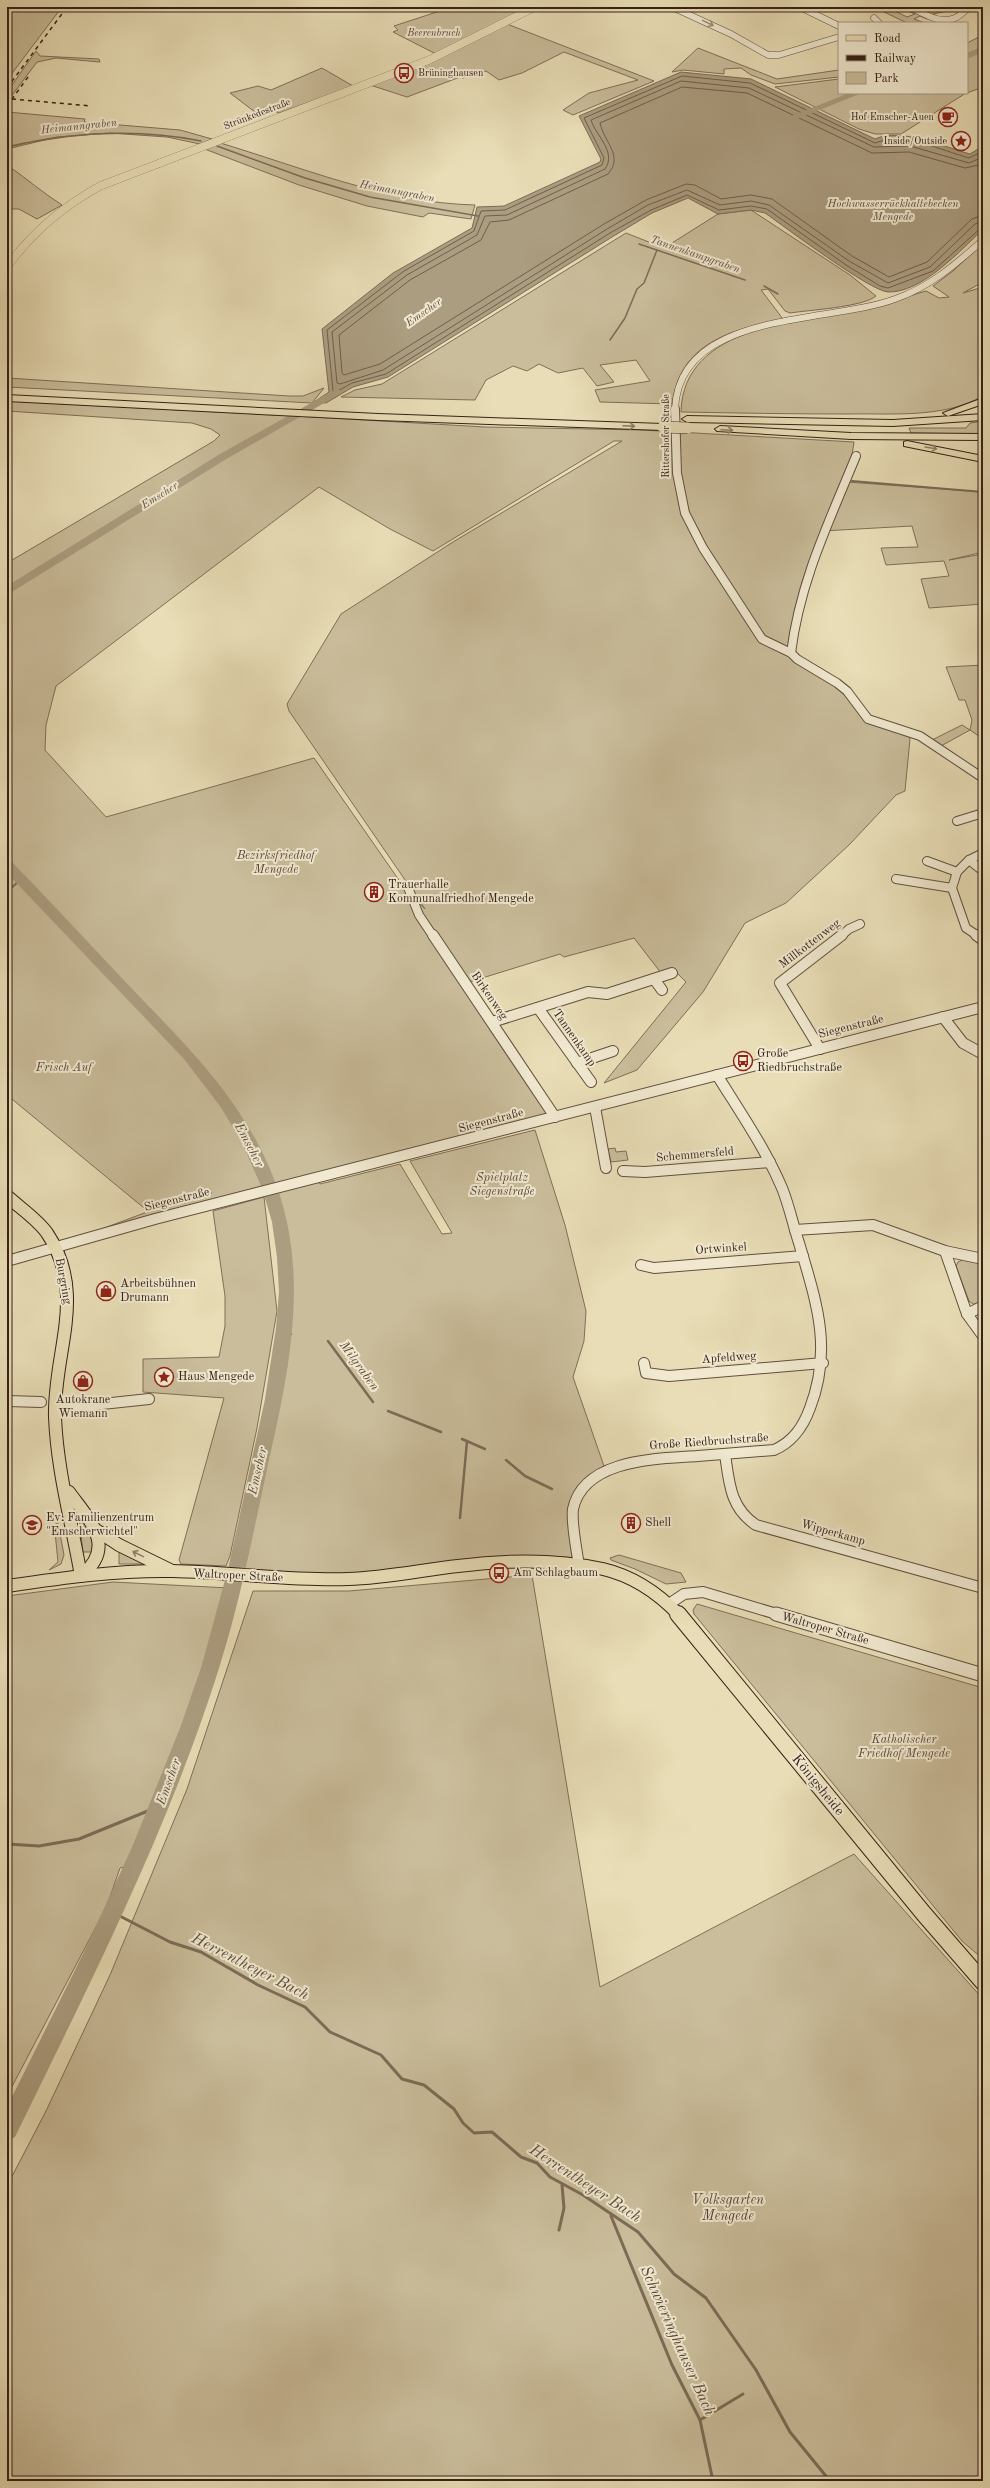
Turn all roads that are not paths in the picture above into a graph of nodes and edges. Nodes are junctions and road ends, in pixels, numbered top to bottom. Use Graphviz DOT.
graph roads {
  1 [pos="535,7"];
  2 [pos="672,7"];
  3 [pos="800,7"];
  4 [pos="910,7"];
  5 [pos="970,7"];
  6 [pos="874,18"];
  7 [pos="878,22"];
  8 [pos="838,26"];
  9 [pos="838,37"];
  10 [pos="983,240"];
  11 [pos="7,267"];
  12 [pos="7,392"];
  13 [pos="7,398"];
  14 [pos="983,401"];
  15 [pos="176,404"];
  16 [pos="206,405"];
  17 [pos="983,417"];
  18 [pos="716,420"];
  19 [pos="663,423"];
  20 [pos="688,424"];
  21 [pos="851,436"];
  22 [pos="983,437"];
  23 [pos="856,456"];
  24 [pos="983,459"];
  25 [pos="790,653"];
  26 [pos="983,778"];
  27 [pos="983,812"];
  28 [pos="957,821"];
  29 [pos="983,853"];
  30 [pos="969,860"];
  31 [pos="927,861"];
  32 [pos="983,871"];
  33 [pos="957,872"];
  34 [pos="896,878"];
  35 [pos="407,885"];
  36 [pos="952,888"];
  37 [pos="860,924"];
  38 [pos="981,938"];
  39 [pos="672,974"];
  40 [pos="654,979"];
  41 [pos="662,990"];
  42 [pos="983,1007"];
  43 [pos="538,1008"];
  44 [pos="943,1017"];
  45 [pos="492,1022"];
  46 [pos="820,1049"];
  47 [pos="612,1051"];
  48 [pos="983,1054"];
  49 [pos="577,1063"];
  50 [pos="717,1075"];
  51 [pos="591,1082"];
  52 [pos="595,1107"];
  53 [pos="555,1117"];
  54 [pos="770,1162"];
  55 [pos="606,1168"];
  56 [pos="623,1171"];
  57 [pos="7,1196"];
  58 [pos="795,1230"];
  59 [pos="55,1247"];
  60 [pos="945,1251"];
  61 [pos="803,1256"];
  62 [pos="983,1259"];
  63 [pos="7,1262"];
  64 [pos="641,1266"];
  65 [pos="983,1306"];
  66 [pos="967,1314"];
  67 [pos="983,1336"];
  68 [pos="824,1363"];
  69 [pos="644,1364"];
  70 [pos="149,1399"];
  71 [pos="7,1401"];
  72 [pos="41,1402"];
  73 [pos="55,1409"];
  74 [pos="725,1454"];
  75 [pos="66,1487"];
  76 [pos="92,1527"];
  77 [pos="579,1566"];
  78 [pos="173,1571"];
  79 [pos="81,1576"];
  80 [pos="7,1586"];
  81 [pos="983,1588"];
  82 [pos="652,1590"];
  83 [pos="669,1604"];
  84 [pos="983,1675"];
  85 [pos="983,1982"];
  1 -- 11 [label="main road, Strünkedestraße"];
  2 -- 9 [label="street, one-way"];
  3 -- 8 [label="street"];
  4 -- 5 [label="street"];
  6 -- 7 [label="street"];
  10 -- 25 [label="street, Rittershofer Straße"];
  12 -- 15 [label="highway"];
  13 -- 15 [label="highway"];
  14 -- 18 [label="highway"];
  15 -- 16 [label="highway"];
  16 -- 19 [label="highway"];
  16 -- 19 [label="highway, one-way"];
  17 -- 18 [label="highway"];
  18 -- 20 [label="highway"];
  19 -- 20 [label="highway, bridge"];
  20 -- 21 [label="highway, one-way"];
  21 -- 22 [label="highway"];
  21 -- 24 [label="highway, one-way"];
  23 -- 25 [label="street"];
  25 -- 26 [label="street, Rittershofer Straße"];
  27 -- 28 [label="street"];
  29 -- 30 [label="street"];
  30 -- 32 [label="street"];
  30 -- 33 [label="street"];
  31 -- 33 [label="street"];
  33 -- 36 [label="street"];
  34 -- 36 [label="street"];
  35 -- 45 [label="street, Birkenweg"];
  36 -- 38 [label="street"];
  37 -- 46 [label="street, Millkottenweg"];
  39 -- 40 [label="street, Tannenkamp"];
  40 -- 41 [label="street"];
  40 -- 43 [label="street, Tannenkamp"];
  42 -- 44 [label="street, Siegenstraße"];
  43 -- 45 [label="street, Tannenkamp"];
  43 -- 49 [label="street, Tannenkamp"];
  44 -- 46 [label="street, Siegenstraße"];
  44 -- 48 [label="street"];
  45 -- 53 [label="street, Birkenweg"];
  46 -- 50 [label="street, Siegenstraße"];
  47 -- 49 [label="street"];
  49 -- 51 [label="street, Tannenkamp"];
  50 -- 52 [label="street, Siegenstraße"];
  50 -- 54 [label="street, Große Riedbruchstraße"];
  52 -- 53 [label="street, Siegenstraße"];
  52 -- 55 [label="street"];
  53 -- 59 [label="street, Siegenstraße"];
  54 -- 56 [label="street, Schemmersfeld"];
  54 -- 58 [label="street, Große Riedbruchstraße"];
  57 -- 59 [label="main road, Burgring"];
  58 -- 60 [label="street"];
  58 -- 61 [label="street, Große Riedbruchstraße"];
  59 -- 63 [label="street, Siegenstraße"];
  59 -- 73 [label="main road, Burgring"];
  60 -- 62 [label="street"];
  60 -- 66 [label="street"];
  61 -- 64 [label="street, Ortwinkel"];
  61 -- 68 [label="street, Große Riedbruchstraße"];
  65 -- 66 [label="street"];
  66 -- 67 [label="street"];
  68 -- 69 [label="street, Apfeldweg"];
  68 -- 74 [label="street, Große Riedbruchstraße"];
  70 -- 73 [label="street"];
  71 -- 72 [label="street"];
  73 -- 75 [label="main road"];
  74 -- 77 [label="street, Große Riedbruchstraße"];
  74 -- 81 [label="street, Wipperkamp"];
  75 -- 76 [label="main road"];
  75 -- 79 [label="main road"];
  78 -- 76 [label="main road, one-way"];
  76 -- 79 [label="main road"];
  77 -- 78 [label="main road, Waltroper Straße"];
  77 -- 82 [label="main road, Waltroper Straße"];
  78 -- 79 [label="main road, Waltroper Straße"];
  79 -- 80 [label="main road, Waltroper Straße"];
  82 -- 83 [label="main road, Königsheide"];
  83 -- 84 [label="street, Waltroper Straße"];
  83 -- 85 [label="main road, Königsheide"];
}
